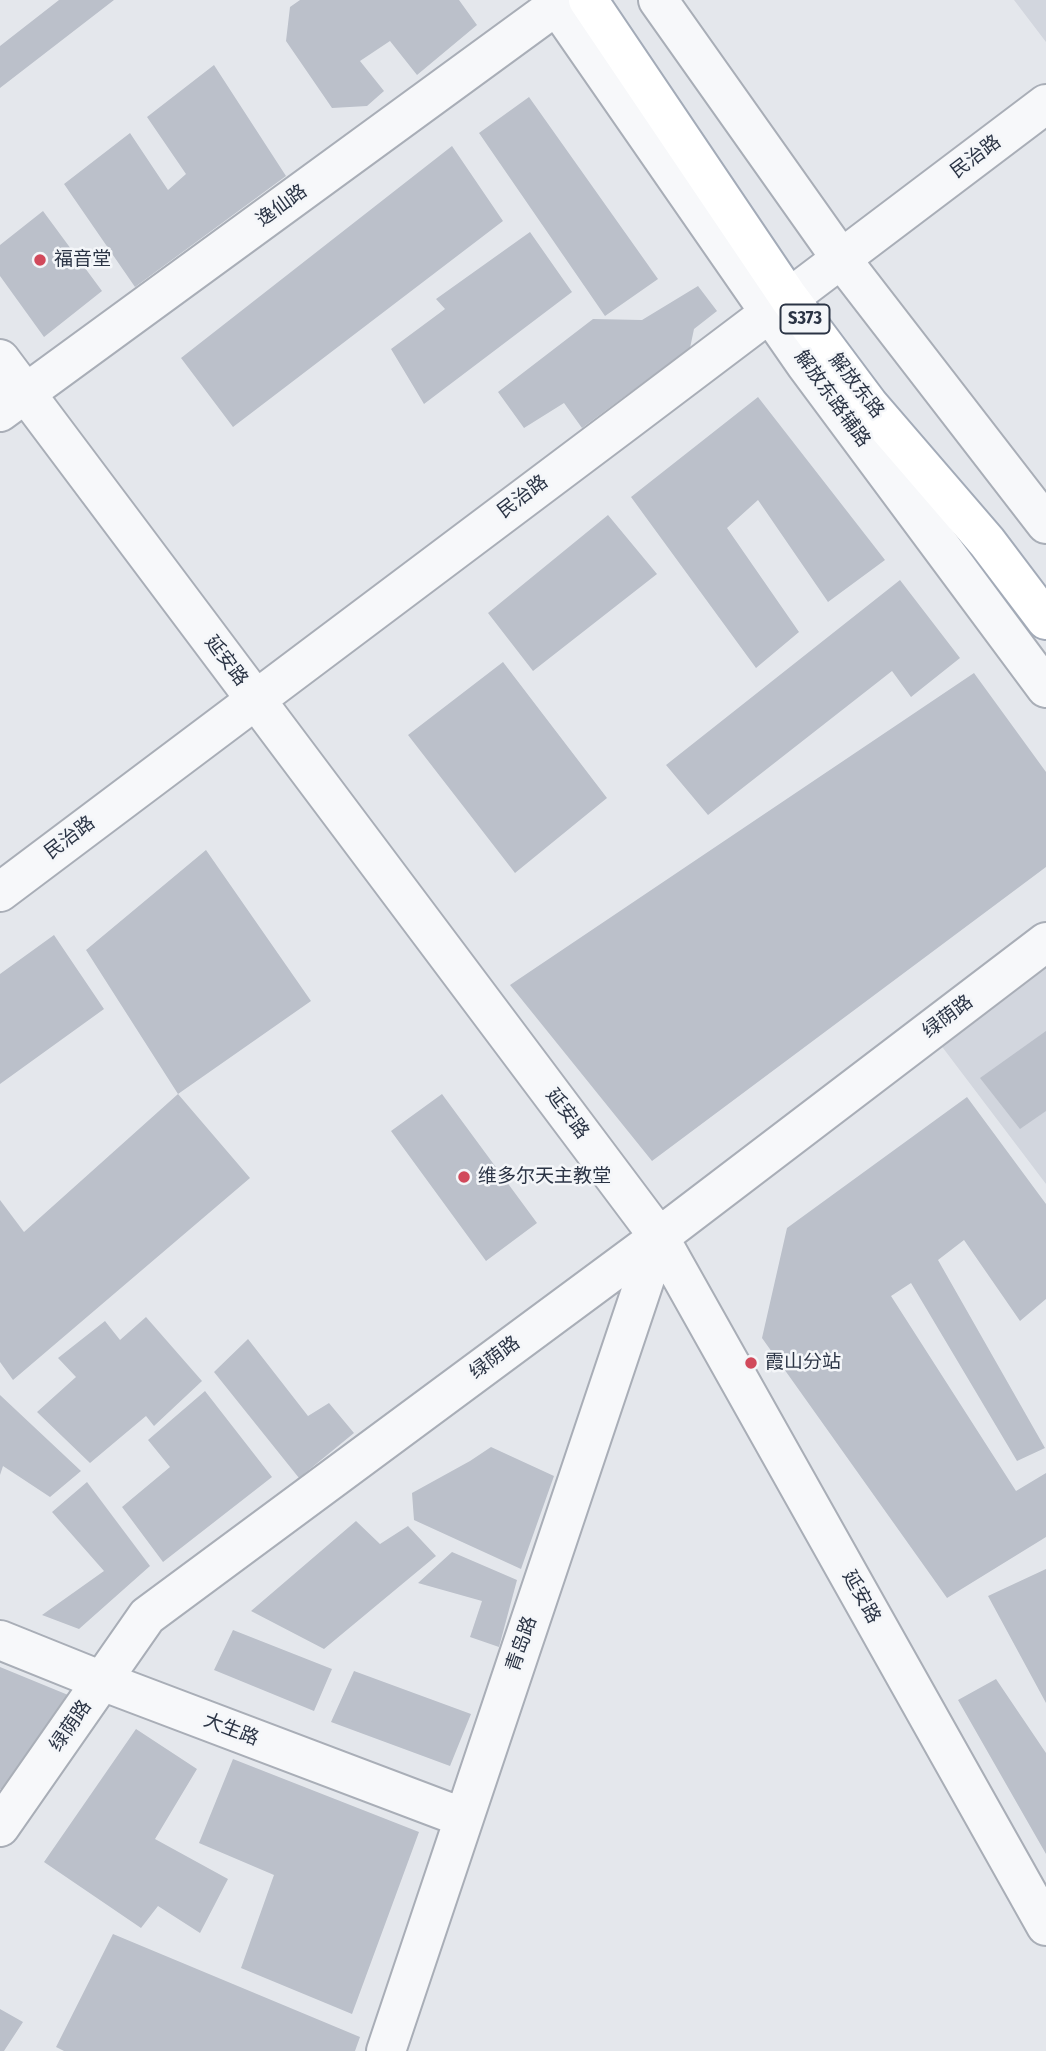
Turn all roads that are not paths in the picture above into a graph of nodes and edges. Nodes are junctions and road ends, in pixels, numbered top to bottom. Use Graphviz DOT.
graph roads {
  1 [pos="553,0"];
  2 [pos="564,0"];
  3 [pos="588,0"];
  4 [pos="611,0"];
  5 [pos="661,1"];
  6 [pos="1046,104"];
  7 [pos="842,260"];
  8 [pos="799,291"];
  9 [pos="0,359"];
  10 [pos="13,402"];
  11 [pos="1046,524"];
  12 [pos="1046,587"];
  13 [pos="1046,620"];
  14 [pos="1046,688"];
  15 [pos="254,698"];
  16 [pos="0,891"];
  17 [pos="1046,942"];
  18 [pos="659,1237"];
  19 [pos="0,1640"];
  20 [pos="102,1681"];
  21 [pos="464,1818"];
  22 [pos="0,1827"];
  23 [pos="1046,1926"];
  24 [pos="386,2051"];
  1 -- 14 [label="street, 解放东路辅路"];
  2 -- 10 [label="street, 逸仙路"];
  3 -- 8 [label="main road, 解放东路 / S373"];
  4 -- 8 [label="main road, 解放东路 / S373"];
  5 -- 7 [label="street"];
  6 -- 7 [label="street, 民治路"];
  7 -- 8 [label="street, 民治路"];
  7 -- 11 [label="street"];
  8 -- 12 [label="main road, 解放东路 / S373"];
  8 -- 13 [label="main road, 解放东路 / S373"];
  8 -- 15 [label="street, 民治路"];
  9 -- 10 [label="street, 延安路"];
  10 -- 15 [label="street, 延安路"];
  15 -- 16 [label="street, 民治路"];
  15 -- 18 [label="street, 延安路"];
  17 -- 18 [label="street, 绿荫路"];
  18 -- 20 [label="street, 绿荫路"];
  18 -- 21 [label="street, 青岛路"];
  18 -- 23 [label="street, 延安路"];
  19 -- 20 [label="street, 大生路"];
  20 -- 21 [label="street, 大生路"];
  20 -- 22 [label="street, 绿荫路"];
  21 -- 24 [label="street, 青岛路"];
}
